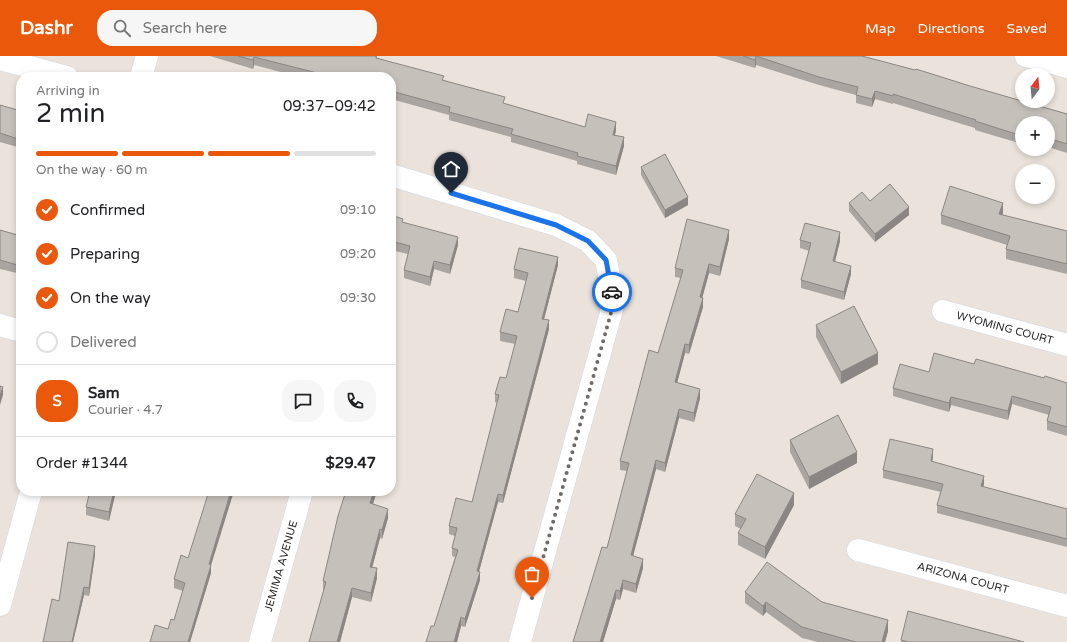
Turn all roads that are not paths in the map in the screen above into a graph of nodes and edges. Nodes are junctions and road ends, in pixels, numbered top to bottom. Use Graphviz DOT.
graph roads {
  1 [pos="147,56"];
  2 [pos="1026,56"];
  3 [pos="0,59"];
  4 [pos="1067,67"];
  5 [pos="48,72"];
  6 [pos="142,72"];
  7 [pos="396,177"];
  8 [pos="943,311"];
  9 [pos="0,325"];
  10 [pos="16,330"];
  11 [pos="1067,344"];
  12 [pos="30,496"];
  13 [pos="301,496"];
  14 [pos="858,550"];
  15 [pos="0,605"];
  16 [pos="1067,606"];
  17 [pos="260,642"];
  18 [pos="520,642"];
  1 -- 6 [label="street"];
  2 -- 4 [label="street"];
  3 -- 5 [label="street"];
  7 -- 18 [label="street"];
  8 -- 11 [label="street, WYOMING COURT"];
  9 -- 10 [label="street"];
  12 -- 15 [label="street"];
  13 -- 17 [label="street, JEMIMA AVENUE"];
  14 -- 16 [label="street, ARIZONA COURT"];
}
